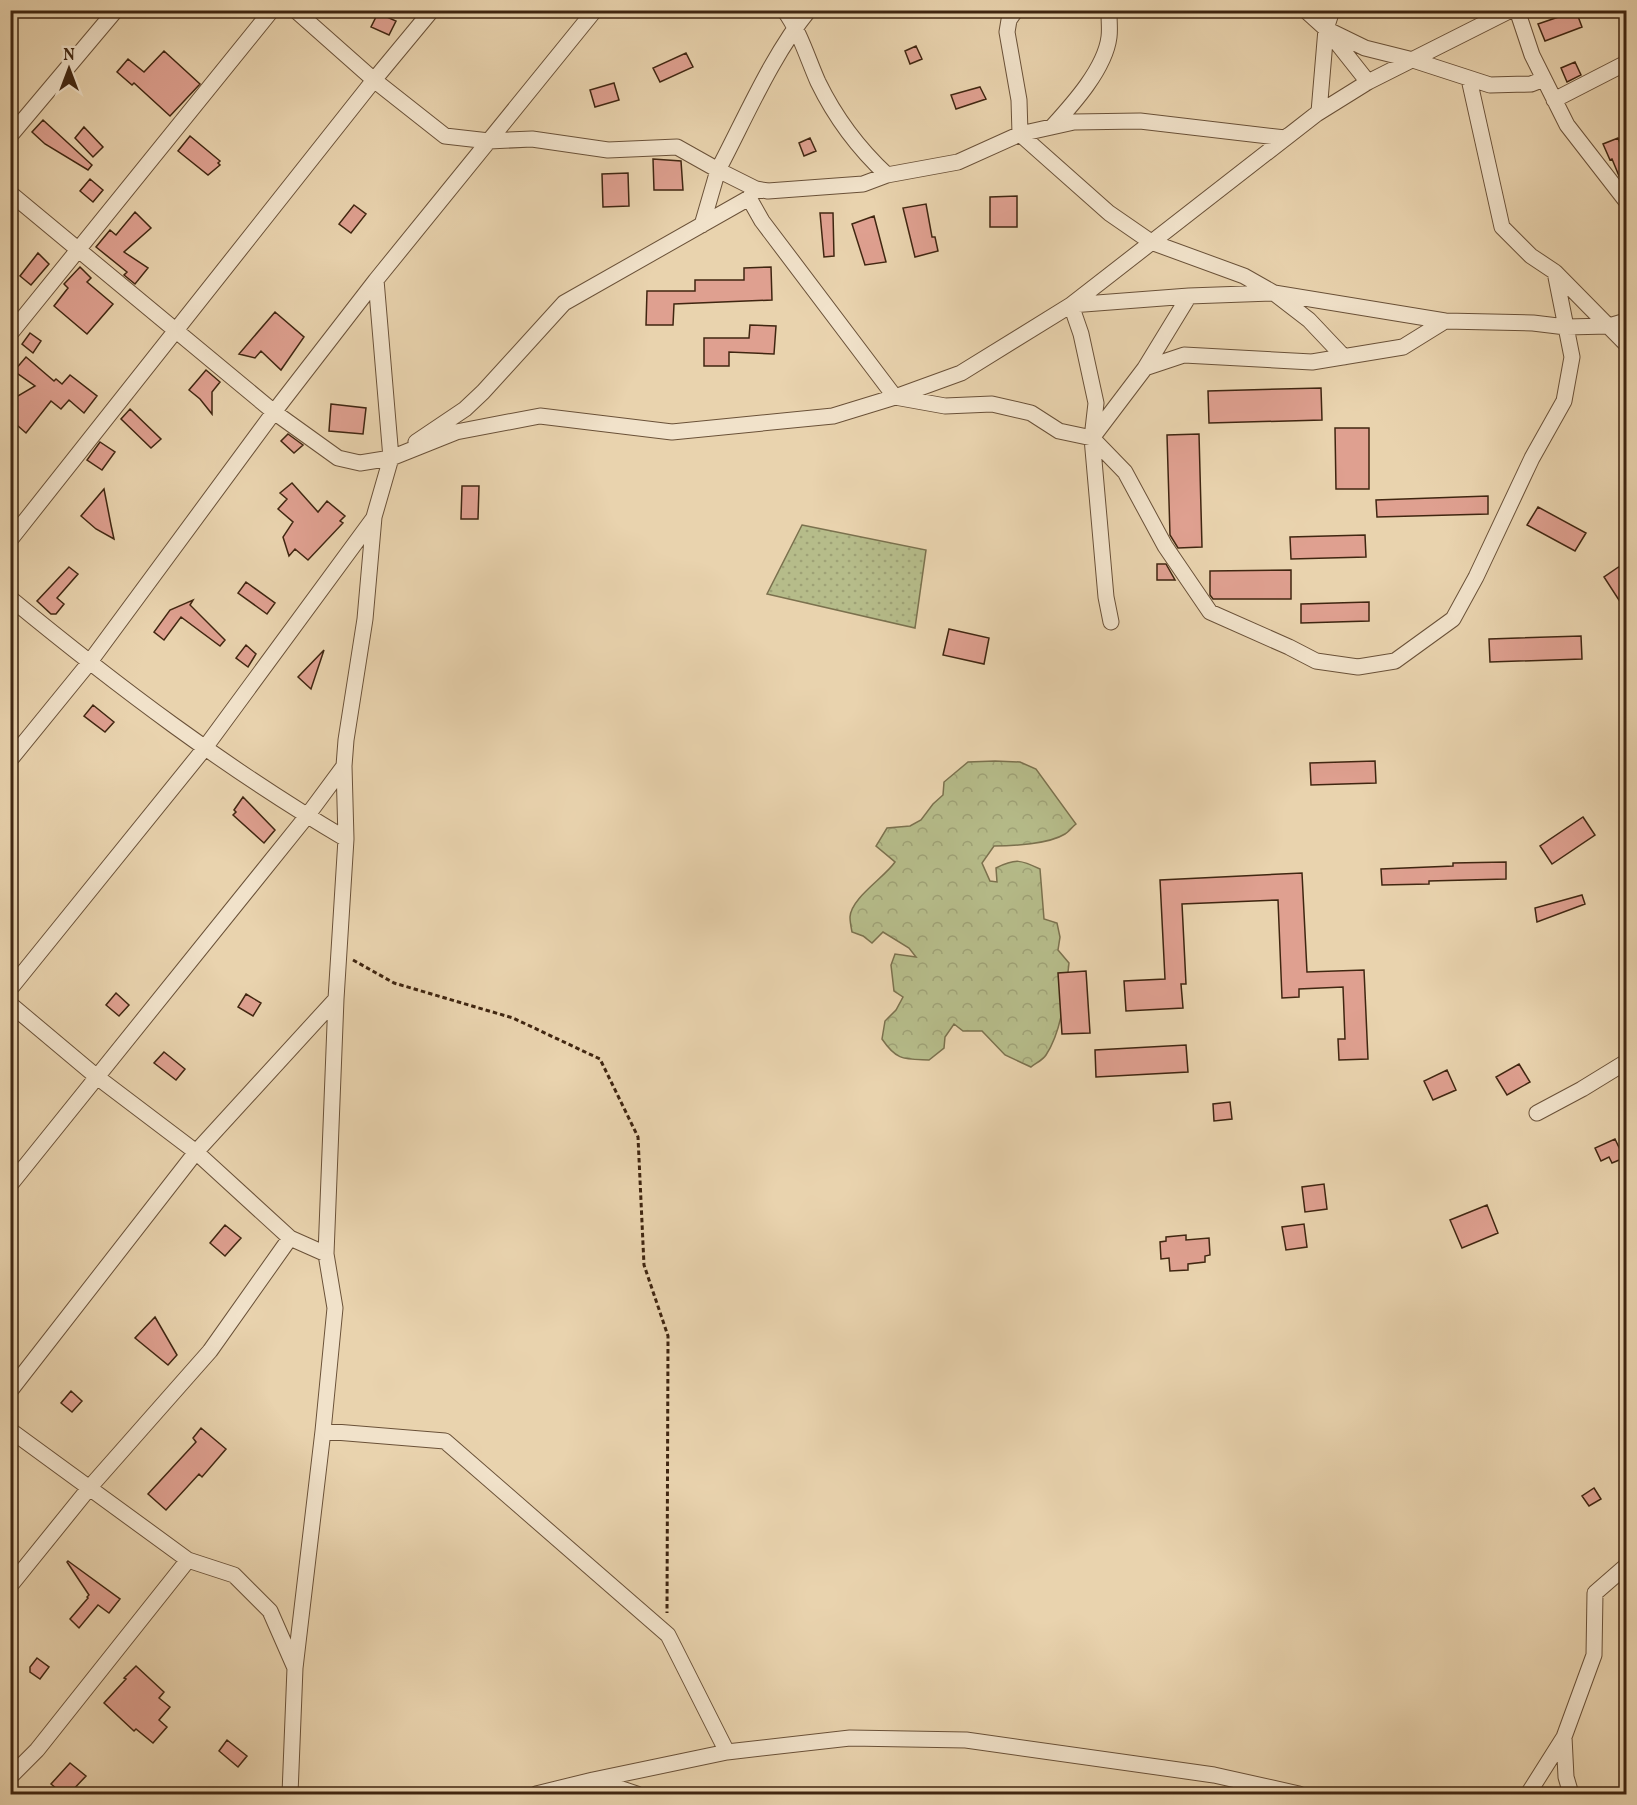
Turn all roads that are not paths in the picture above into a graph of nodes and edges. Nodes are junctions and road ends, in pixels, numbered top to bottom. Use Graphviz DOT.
graph roads {
  1 [pos="116,10"];
  2 [pos="272,10"];
  3 [pos="295,10"];
  4 [pos="432,10"];
  5 [pos="595,10"];
  6 [pos="784,10"];
  7 [pos="809,10"];
  8 [pos="1016,10"];
  9 [pos="1112,10"];
  10 [pos="1305,10"];
  11 [pos="1332,10"];
  12 [pos="1510,10"];
  13 [pos="1516,10"];
  14 [pos="795,27"];
  15 [pos="1326,29"];
  16 [pos="1413,60"];
  17 [pos="1626,63"];
  18 [pos="1544,79"];
  19 [pos="374,80"];
  20 [pos="1469,80"];
  21 [pos="1368,82"];
  22 [pos="1554,100"];
  23 [pos="1319,112"];
  24 [pos="1052,127"];
  25 [pos="1020,134"];
  26 [pos="10,136"];
  27 [pos="489,141"];
  28 [pos="718,170"];
  29 [pos="887,175"];
  30 [pos="10,193"];
  31 [pos="752,194"];
  32 [pos="1626,201"];
  33 [pos="702,225"];
  34 [pos="1151,242"];
  35 [pos="77,249"];
  36 [pos="1555,272"];
  37 [pos="376,280"];
  38 [pos="1274,293"];
  39 [pos="1189,296"];
  40 [pos="1071,306"];
  41 [pos="1445,321"];
  42 [pos="1626,321"];
  43 [pos="1610,326"];
  44 [pos="1566,327"];
  45 [pos="176,329"];
  46 [pos="10,334"];
  47 [pos="1626,344"];
  48 [pos="1344,357"];
  49 [pos="1145,368"];
  50 [pos="895,397"];
  51 [pos="274,412"];
  52 [pos="1092,438"];
  53 [pos="391,458"];
  54 [pos="374,517"];
  55 [pos="10,540"];
  56 [pos="10,598"];
  57 [pos="1111,622"];
  58 [pos="89,663"];
  59 [pos="204,748"];
  60 [pos="10,760"];
  61 [pos="344,766"];
  62 [pos="307,816"];
  63 [pos="346,839"];
  64 [pos="10,989"];
  65 [pos="336,999"];
  66 [pos="10,1004"];
  67 [pos="1626,1062"];
  68 [pos="97,1077"];
  69 [pos="1537,1113"];
  70 [pos="196,1152"];
  71 [pos="10,1185"];
  72 [pos="290,1238"];
  73 [pos="326,1254"];
  74 [pos="10,1391"];
  75 [pos="10,1430"];
  76 [pos="323,1431"];
  77 [pos="90,1487"];
  78 [pos="188,1560"];
  79 [pos="1626,1566"];
  80 [pos="10,1586"];
  81 [pos="295,1668"];
  82 [pos="1564,1737"];
  83 [pos="728,1752"];
  84 [pos="10,1777"];
  85 [pos="593,1780"];
  86 [pos="291,1794"];
  87 [pos="536,1794"];
  88 [pos="638,1794"];
  89 [pos="1299,1794"];
  90 [pos="1527,1794"];
  91 [pos="1571,1794"];
  1 -- 26 [label="street"];
  2 -- 35 [label="street"];
  3 -- 19 [label="street"];
  4 -- 19 [label="street"];
  5 -- 27 [label="street"];
  6 -- 14 [label="street"];
  7 -- 14 [label="street"];
  8 -- 25 [label="street"];
  9 -- 24 [label="street"];
  10 -- 15 [label="street"];
  11 -- 15 [label="street"];
  12 -- 16 [label="street"];
  13 -- 18 [label="street"];
  14 -- 28 [label="street"];
  14 -- 29 [label="street"];
  15 -- 16 [label="street"];
  15 -- 21 [label="street"];
  15 -- 23 [label="street"];
  16 -- 20 [label="street"];
  16 -- 21 [label="street"];
  17 -- 22 [label="street"];
  18 -- 20 [label="street"];
  18 -- 22 [label="street"];
  19 -- 27 [label="street"];
  19 -- 45 [label="street"];
  20 -- 36 [label="street"];
  21 -- 23 [label="street"];
  22 -- 32 [label="street"];
  23 -- 24 [label="street"];
  23 -- 34 [label="street"];
  24 -- 25 [label="street"];
  25 -- 29 [label="street"];
  25 -- 34 [label="street"];
  27 -- 28 [label="street"];
  27 -- 37 [label="street"];
  28 -- 31 [label="street"];
  28 -- 33 [label="street"];
  29 -- 31 [label="street"];
  30 -- 35 [label="street"];
  31 -- 33 [label="street"];
  31 -- 50 [label="street"];
  33 -- 53 [label="street"];
  34 -- 38 [label="street"];
  34 -- 40 [label="street"];
  35 -- 45 [label="street"];
  35 -- 46 [label="street"];
  36 -- 43 [label="street"];
  36 -- 44 [label="street"];
  37 -- 51 [label="street"];
  37 -- 53 [label="street"];
  38 -- 39 [label="street"];
  38 -- 41 [label="street"];
  38 -- 48 [label="street"];
  39 -- 40 [label="street"];
  39 -- 49 [label="street"];
  40 -- 50 [label="street"];
  40 -- 52 [label="street"];
  41 -- 44 [label="street"];
  41 -- 48 [label="street"];
  42 -- 43 [label="street"];
  43 -- 44 [label="street"];
  43 -- 47 [label="street"];
  44 -- 52 [label="street"];
  45 -- 51 [label="street"];
  45 -- 55 [label="street"];
  48 -- 49 [label="street"];
  49 -- 52 [label="street"];
  50 -- 52 [label="street"];
  50 -- 53 [label="street"];
  51 -- 53 [label="street"];
  51 -- 58 [label="street"];
  52 -- 57 [label="street"];
  53 -- 54 [label="street"];
  54 -- 59 [label="street"];
  54 -- 61 [label="street"];
  56 -- 58 [label="street"];
  58 -- 59 [label="street"];
  58 -- 60 [label="street"];
  59 -- 62 [label="street"];
  59 -- 64 [label="street"];
  61 -- 62 [label="street"];
  61 -- 63 [label="street"];
  62 -- 63 [label="street"];
  62 -- 68 [label="street"];
  63 -- 65 [label="street"];
  65 -- 70 [label="street"];
  65 -- 73 [label="street"];
  66 -- 68 [label="street"];
  67 -- 69 [label="street"];
  68 -- 70 [label="street"];
  68 -- 71 [label="street"];
  70 -- 72 [label="street"];
  70 -- 74 [label="street"];
  72 -- 73 [label="street"];
  72 -- 77 [label="street"];
  73 -- 76 [label="street"];
  75 -- 77 [label="street"];
  76 -- 81 [label="street"];
  76 -- 83 [label="street"];
  77 -- 78 [label="street"];
  77 -- 80 [label="street"];
  78 -- 81 [label="street"];
  78 -- 84 [label="street"];
  79 -- 82 [label="street"];
  81 -- 86 [label="street"];
  82 -- 90 [label="street"];
  82 -- 91 [label="street"];
  83 -- 85 [label="street"];
  83 -- 89 [label="street"];
  85 -- 87 [label="street"];
  85 -- 88 [label="street"];
}
